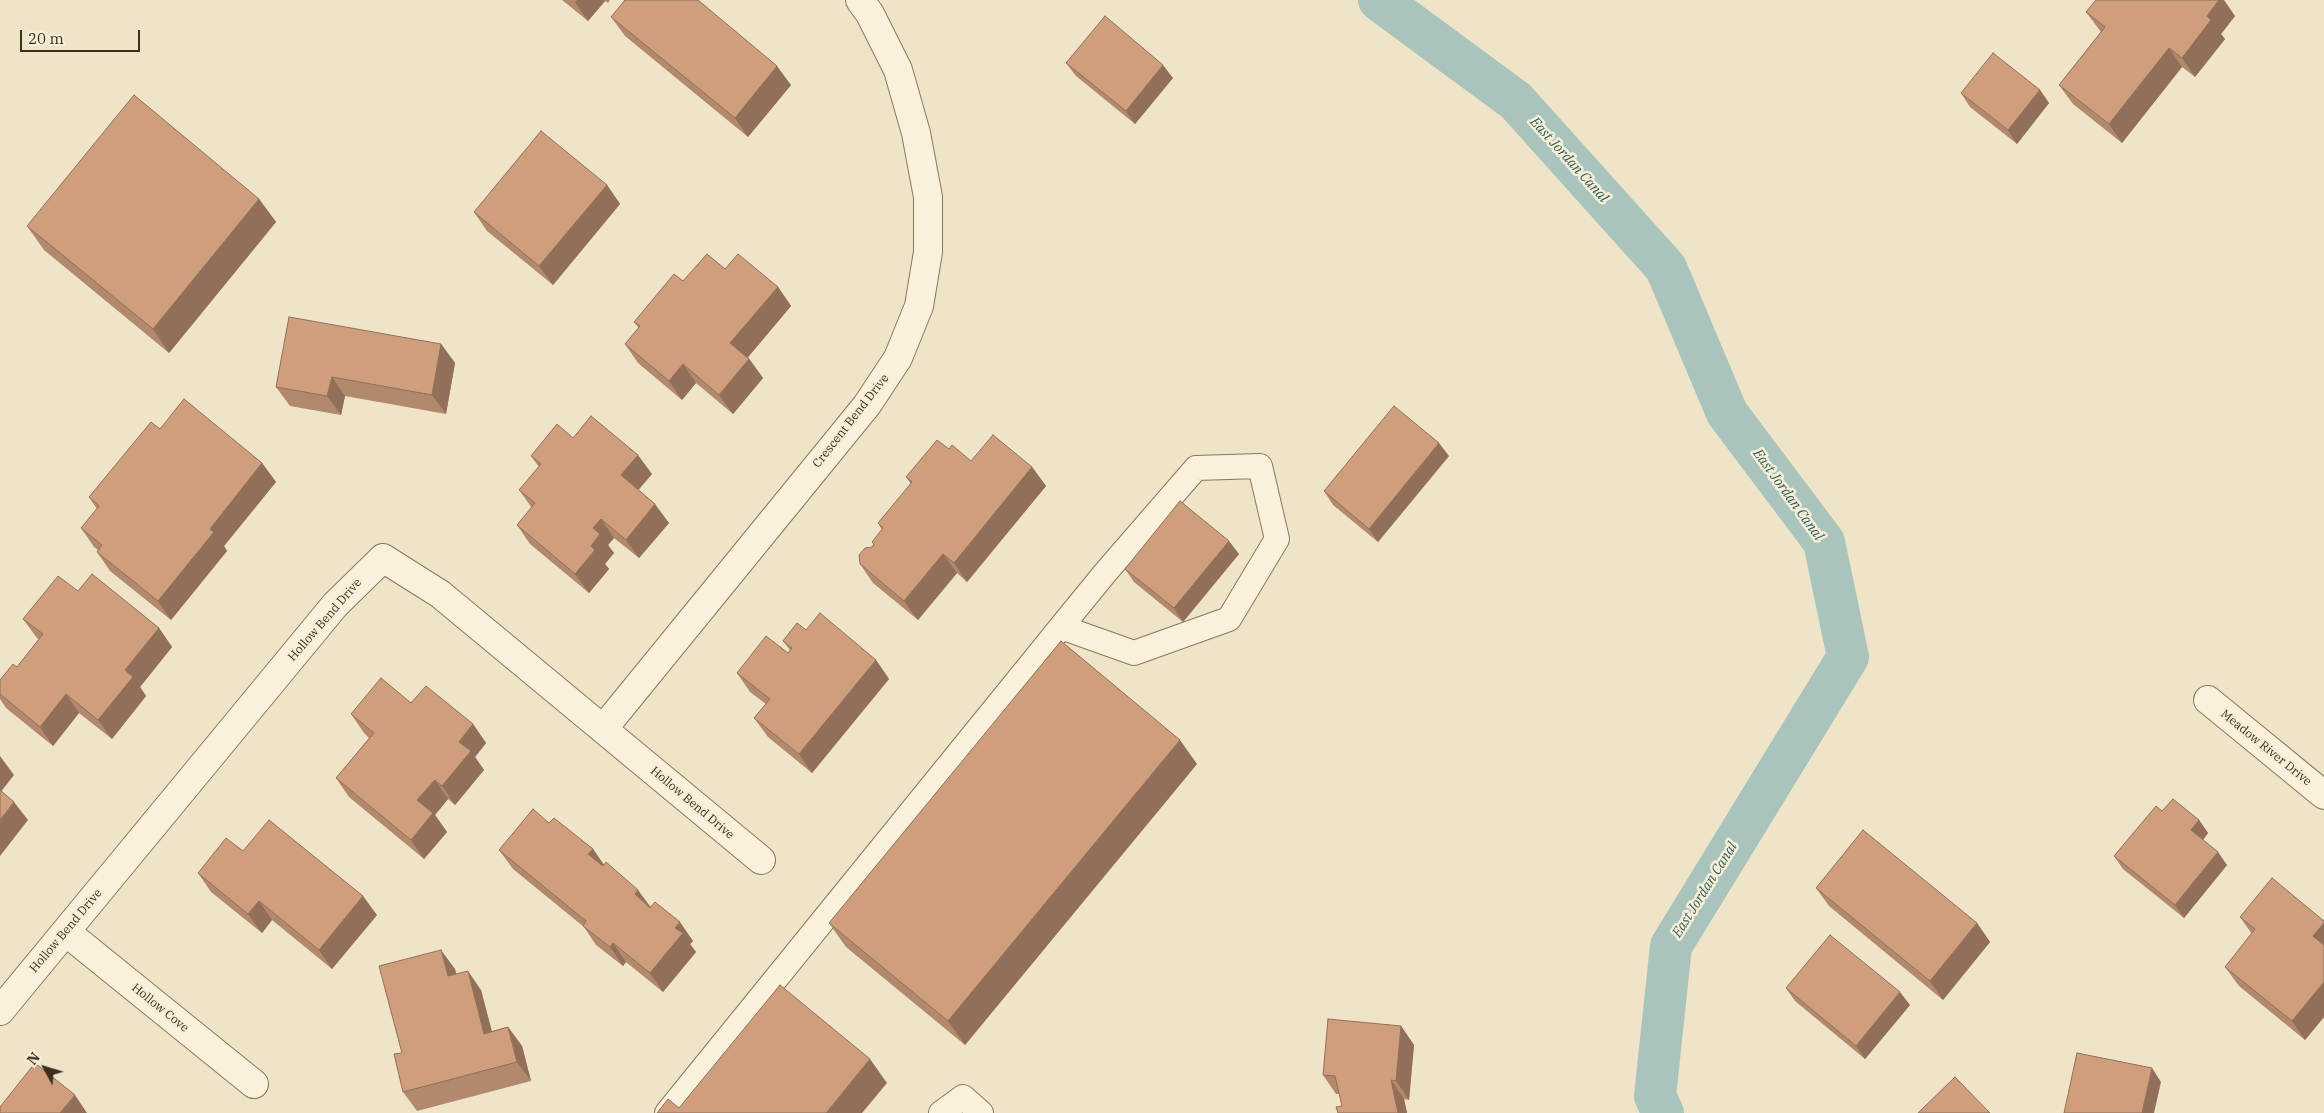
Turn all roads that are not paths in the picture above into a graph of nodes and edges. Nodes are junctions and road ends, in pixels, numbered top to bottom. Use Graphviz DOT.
graph roads {
  1 [pos="860,0"];
  2 [pos="1061,627"];
  3 [pos="2208,700"];
  4 [pos="603,729"];
  5 [pos="2324,796"];
  6 [pos="761,860"];
  7 [pos="66,932"];
  8 [pos="0,1011"];
  9 [pos="254,1084"];
  10 [pos="667,1113"];
  11 [pos="941,1113"];
  12 [pos="980,1113"];
  1 -- 4 [label="street, Crescent Bend Drive"];
  2 -- 2 [label="lane"];
  2 -- 10 [label="lane"];
  3 -- 5 [label="street, Meadow River Drive"];
  4 -- 6 [label="street, Hollow Bend Drive"];
  4 -- 7 [label="street, Hollow Bend Drive"];
  7 -- 8 [label="street, Hollow Bend Drive"];
  7 -- 9 [label="street, Hollow Cove"];
  11 -- 12 [label="lane"];
}
